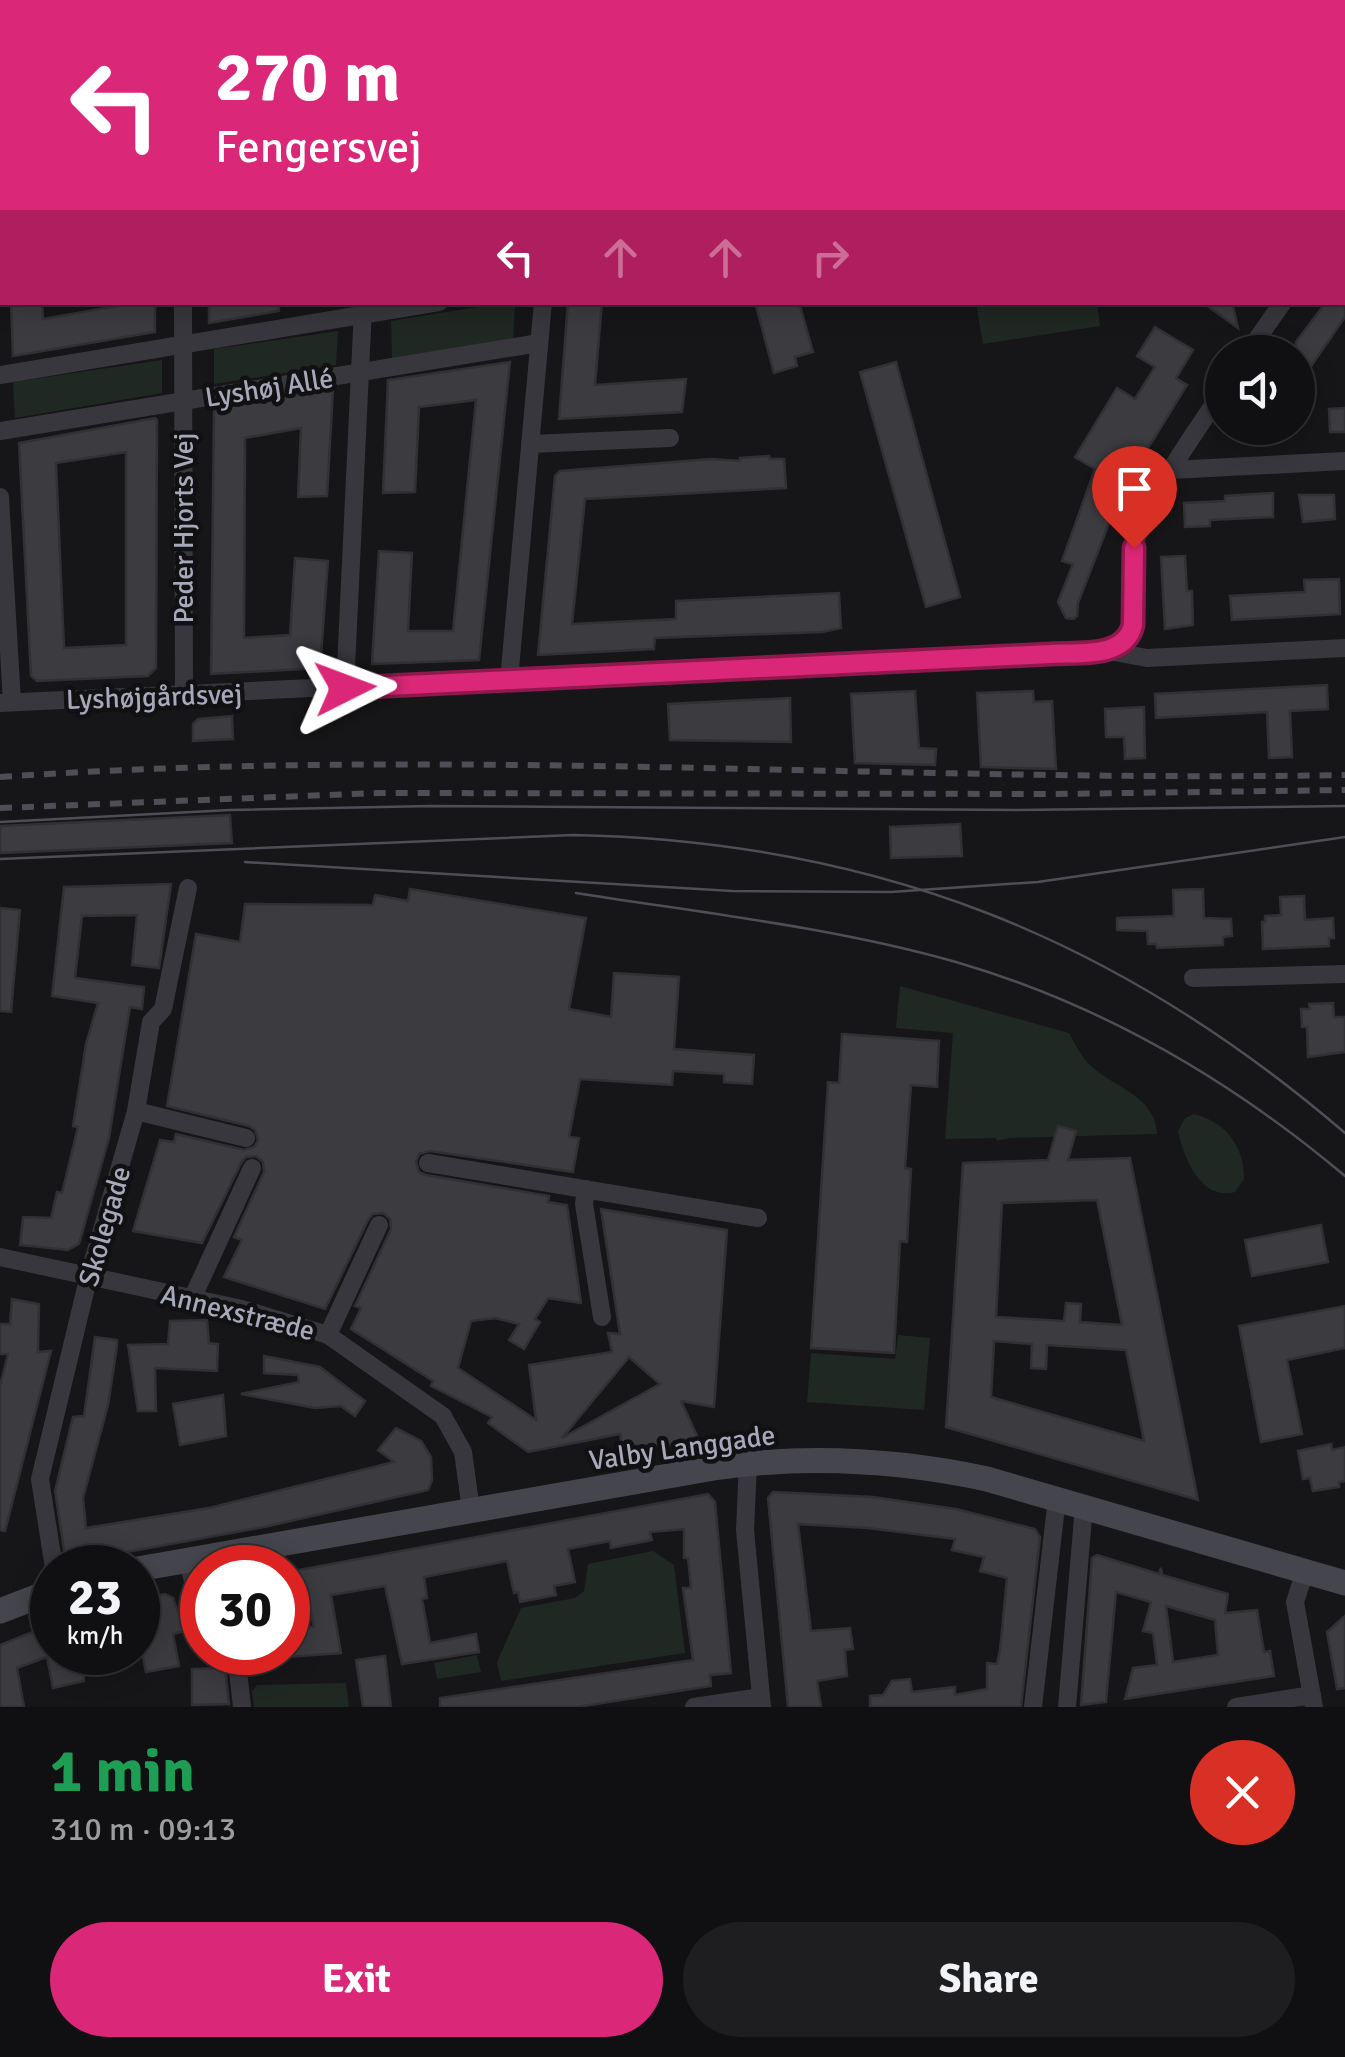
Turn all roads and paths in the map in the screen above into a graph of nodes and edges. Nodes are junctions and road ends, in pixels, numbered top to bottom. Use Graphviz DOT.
graph roads {
  1 [pos="183,305"];
  2 [pos="406,305"];
  3 [pos="543,305"];
  4 [pos="1282,305"];
  5 [pos="363,309"];
  6 [pos="1260,335"];
  7 [pos="539,343"];
  8 [pos="183,344"];
  9 [pos="359,372"];
  10 [pos="0,374"];
  11 [pos="183,401"];
  12 [pos="1205,418"];
  13 [pos="0,431"];
  14 [pos="670,438"];
  15 [pos="530,444"];
  16 [pos="1345,460"];
  17 [pos="1171,470"];
  18 [pos="0,497"];
  19 [pos="1345,648"];
  20 [pos="1103,650"];
  21 [pos="509,680"];
  22 [pos="345,688"];
  23 [pos="184,693"];
  24 [pos="6,703"];
  25 [pos="188,888"];
  26 [pos="1345,974"];
  27 [pos="1193,978"];
  28 [pos="136,1111"];
  29 [pos="246,1138"];
  30 [pos="428,1162"];
  31 [pos="252,1168"];
  32 [pos="586,1189"];
  33 [pos="758,1218"];
  34 [pos="378,1226"];
  35 [pos="0,1256"];
  36 [pos="89,1275"];
  37 [pos="192,1298"];
  38 [pos="602,1317"];
  39 [pos="328,1335"];
  40 [pos="748,1463"];
  41 [pos="1057,1498"];
  42 [pos="1084,1506"];
  43 [pos="471,1510"];
  44 [pos="50,1545"];
  45 [pos="269,1545"];
  46 [pos="1305,1571"];
  47 [pos="1345,1583"];
  48 [pos="30,1599"];
  49 [pos="0,1611"];
  50 [pos="238,1675"];
  51 [pos="1313,1701"];
  52 [pos="762,1702"];
  53 [pos="242,1707"];
  54 [pos="694,1707"];
  55 [pos="1034,1707"];
  56 [pos="1067,1707"];
  57 [pos="1236,1707"];
  1 -- 8 [label="street, Peder Hjorts Vej"];
  2 -- 5 [label="street, Lyshøj Allé"];
  3 -- 7 [label="street"];
  4 -- 6 [label="street"];
  5 -- 8 [label="street, Lyshøj Allé"];
  5 -- 9 [label="street"];
  7 -- 9 [label="street, Lyshøj Allé"];
  7 -- 15 [label="street"];
  8 -- 10 [label="street, Lyshøj Allé"];
  8 -- 11 [label="street, Peder Hjorts Vej"];
  9 -- 11 [label="street, Lyshøj Allé"];
  9 -- 22 [label="street"];
  11 -- 13 [label="street, Lyshøj Allé"];
  11 -- 23 [label="street, Peder Hjorts Vej"];
  12 -- 17 [label="street"];
  14 -- 15 [label="street"];
  15 -- 21 [label="street"];
  16 -- 17 [label="street"];
  17 -- 20 [label="street"];
  18 -- 24 [label="street"];
  19 -- 20 [label="street, Lyshøjgårdsvej"];
  20 -- 21 [label="street, Lyshøjgårdsvej"];
  21 -- 22 [label="street, Lyshøjgårdsvej"];
  22 -- 23 [label="street, Lyshøjgårdsvej"];
  23 -- 24 [label="street, Lyshøjgårdsvej"];
  25 -- 28 [label="street, Skolegade"];
  26 -- 27 [label="street"];
  28 -- 29 [label="street"];
  28 -- 36 [label="street, Skolegade"];
  30 -- 32 [label="street"];
  31 -- 37 [label="street"];
  32 -- 33 [label="street"];
  32 -- 38 [label="street"];
  34 -- 39 [label="street"];
  35 -- 36 [label="street, Annexstræde"];
  36 -- 37 [label="street, Annexstræde"];
  36 -- 44 [label="street, Skolegade"];
  37 -- 39 [label="street, Annexstræde"];
  39 -- 43 [label="street, Annexstræde"];
  40 -- 41 [label="street, Valby Langgade"];
  40 -- 43 [label="street, Valby Langgade"];
  40 -- 52 [label="street"];
  41 -- 42 [label="street, Valby Langgade"];
  41 -- 55 [label="street"];
  42 -- 46 [label="street, Valby Langgade"];
  42 -- 56 [label="street"];
  43 -- 45 [label="street, Valby Langgade"];
  46 -- 47 [label="street, Valby Langgade"];
  46 -- 51 [label="street"];
  48 -- 49 [label="street"];
  50 -- 53 [label="street"];
  51 -- 57 [label="street"];
  52 -- 54 [label="street"];
}
